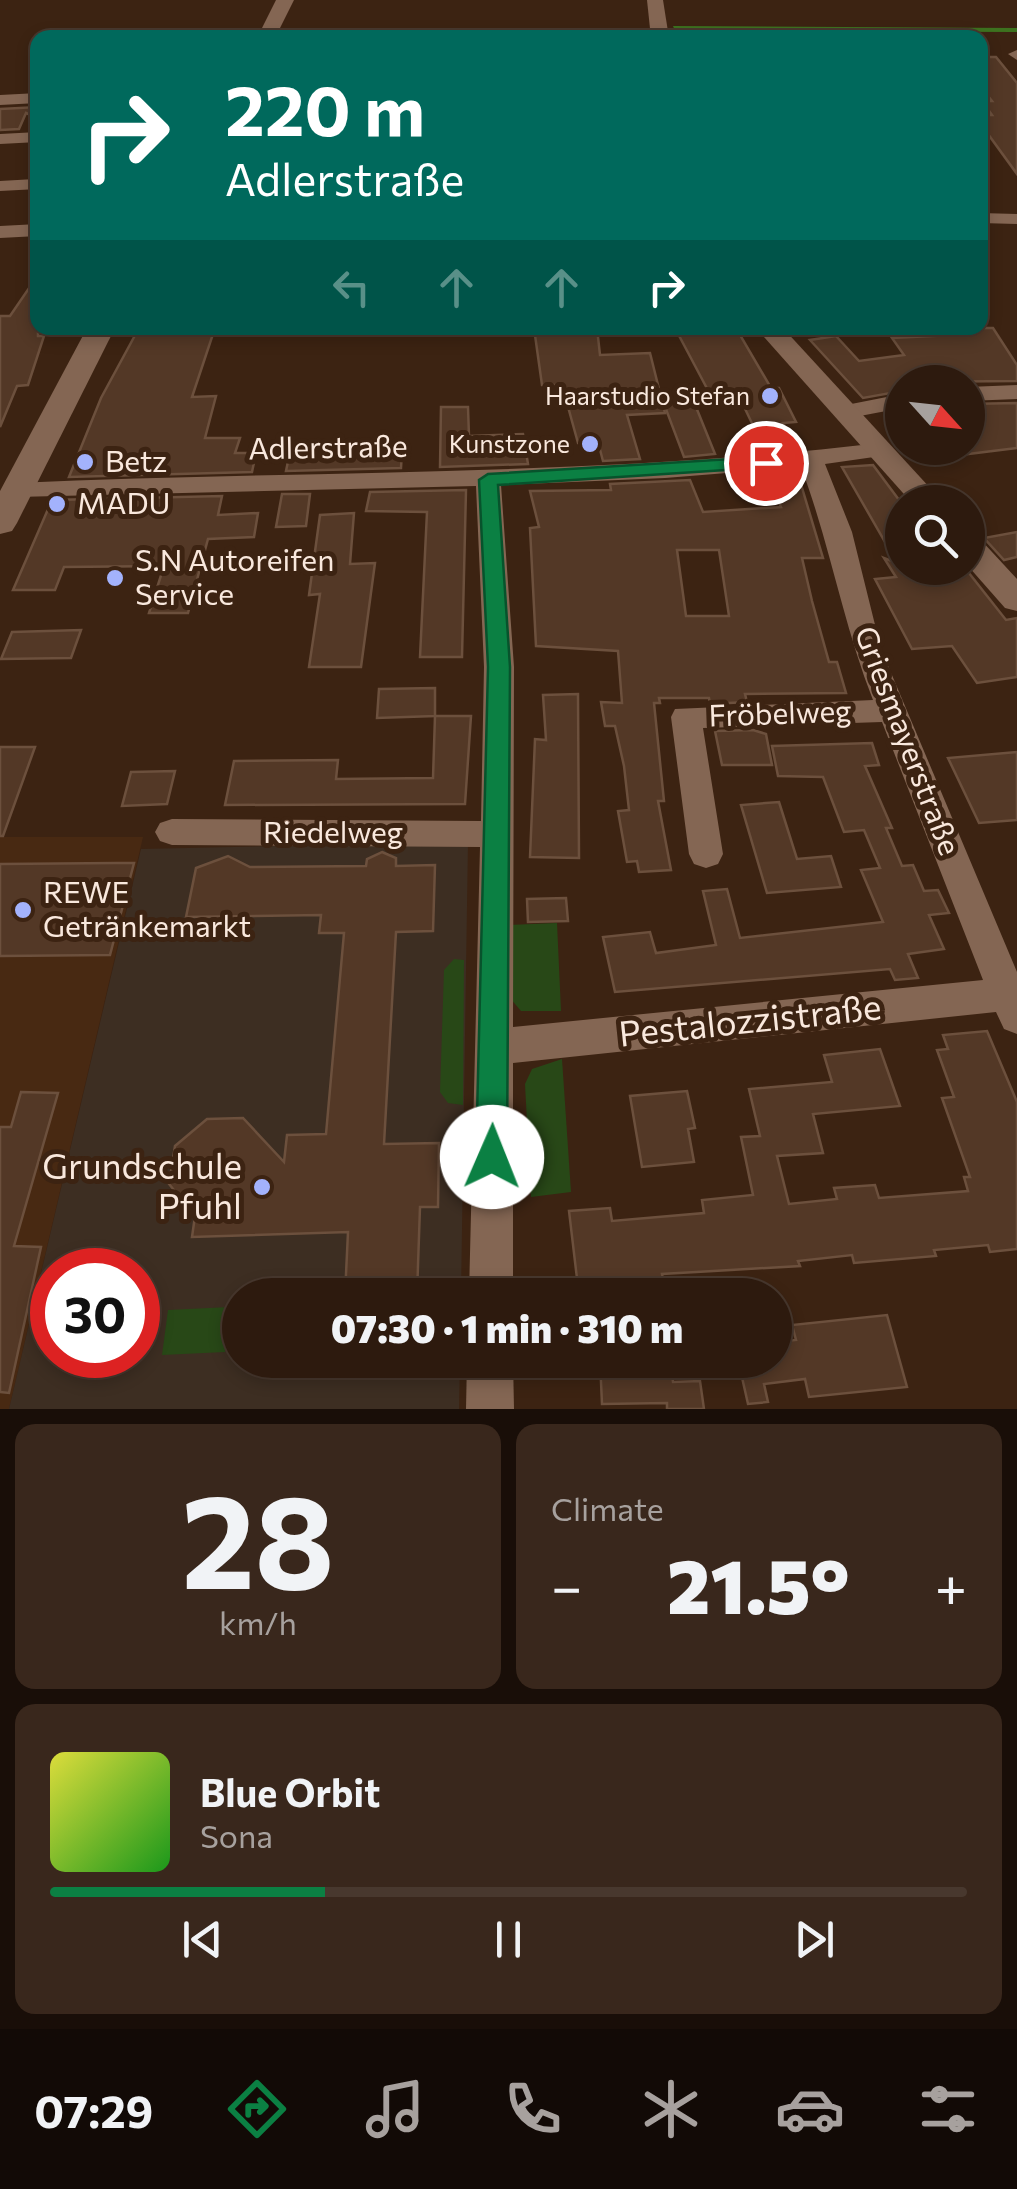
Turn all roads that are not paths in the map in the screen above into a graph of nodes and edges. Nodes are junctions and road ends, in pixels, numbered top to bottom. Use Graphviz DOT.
graph roads {
  1 [pos="285,0"];
  2 [pos="655,0"];
  3 [pos="270,30"];
  4 [pos="659,30"];
  5 [pos="30,98"];
  6 [pos="0,100"];
  7 [pos="30,138"];
  8 [pos="0,140"];
  9 [pos="30,184"];
  10 [pos="0,186"];
  11 [pos="988,218"];
  12 [pos="1017,219"];
  13 [pos="30,230"];
  14 [pos="0,232"];
  15 [pos="97,335"];
  16 [pos="774,335"];
  17 [pos="1017,392"];
  18 [pos="985,393"];
  19 [pos="885,404"];
  20 [pos="844,412"];
  21 [pos="880,450"];
  22 [pos="811,460"];
  23 [pos="488,480"];
  24 [pos="912,485"];
  25 [pos="16,490"];
  26 [pos="0,523"];
  27 [pos="985,565"];
  28 [pos="1017,600"];
  29 [pos="893,711"];
  30 [pos="172,832"];
  31 [pos="495,834"];
  32 [pos="706,854"];
  33 [pos="1012,1006"];
  34 [pos="492,1047"];
  35 [pos="491,1278"];
  36 [pos="490,1378"];
  37 [pos="490,1409"];
  1 -- 3 [label="main road"];
  2 -- 4 [label="street"];
  5 -- 6 [label="street"];
  7 -- 8 [label="street"];
  9 -- 10 [label="street"];
  11 -- 12 [label="street"];
  13 -- 14 [label="street"];
  15 -- 25 [label="main road"];
  16 -- 20 [label="street"];
  17 -- 18 [label="street"];
  19 -- 20 [label="street"];
  20 -- 21 [label="street"];
  21 -- 22 [label="street, Adlerstraße"];
  21 -- 24 [label="street"];
  22 -- 23 [label="street, Adlerstraße"];
  22 -- 29 [label="street, Griesmayerstraße"];
  23 -- 25 [label="street, Adlerstraße"];
  23 -- 31 [label="street"];
  25 -- 26 [label="main road"];
  27 -- 28 [label="street"];
  29 -- 32 [label="street, Fröbelweg"];
  29 -- 33 [label="street, Griesmayerstraße"];
  30 -- 31 [label="street, Riedelweg"];
  31 -- 34 [label="street"];
  33 -- 34 [label="street, Pestalozzistraße"];
  34 -- 35 [label="street"];
  36 -- 37 [label="street"];
}
